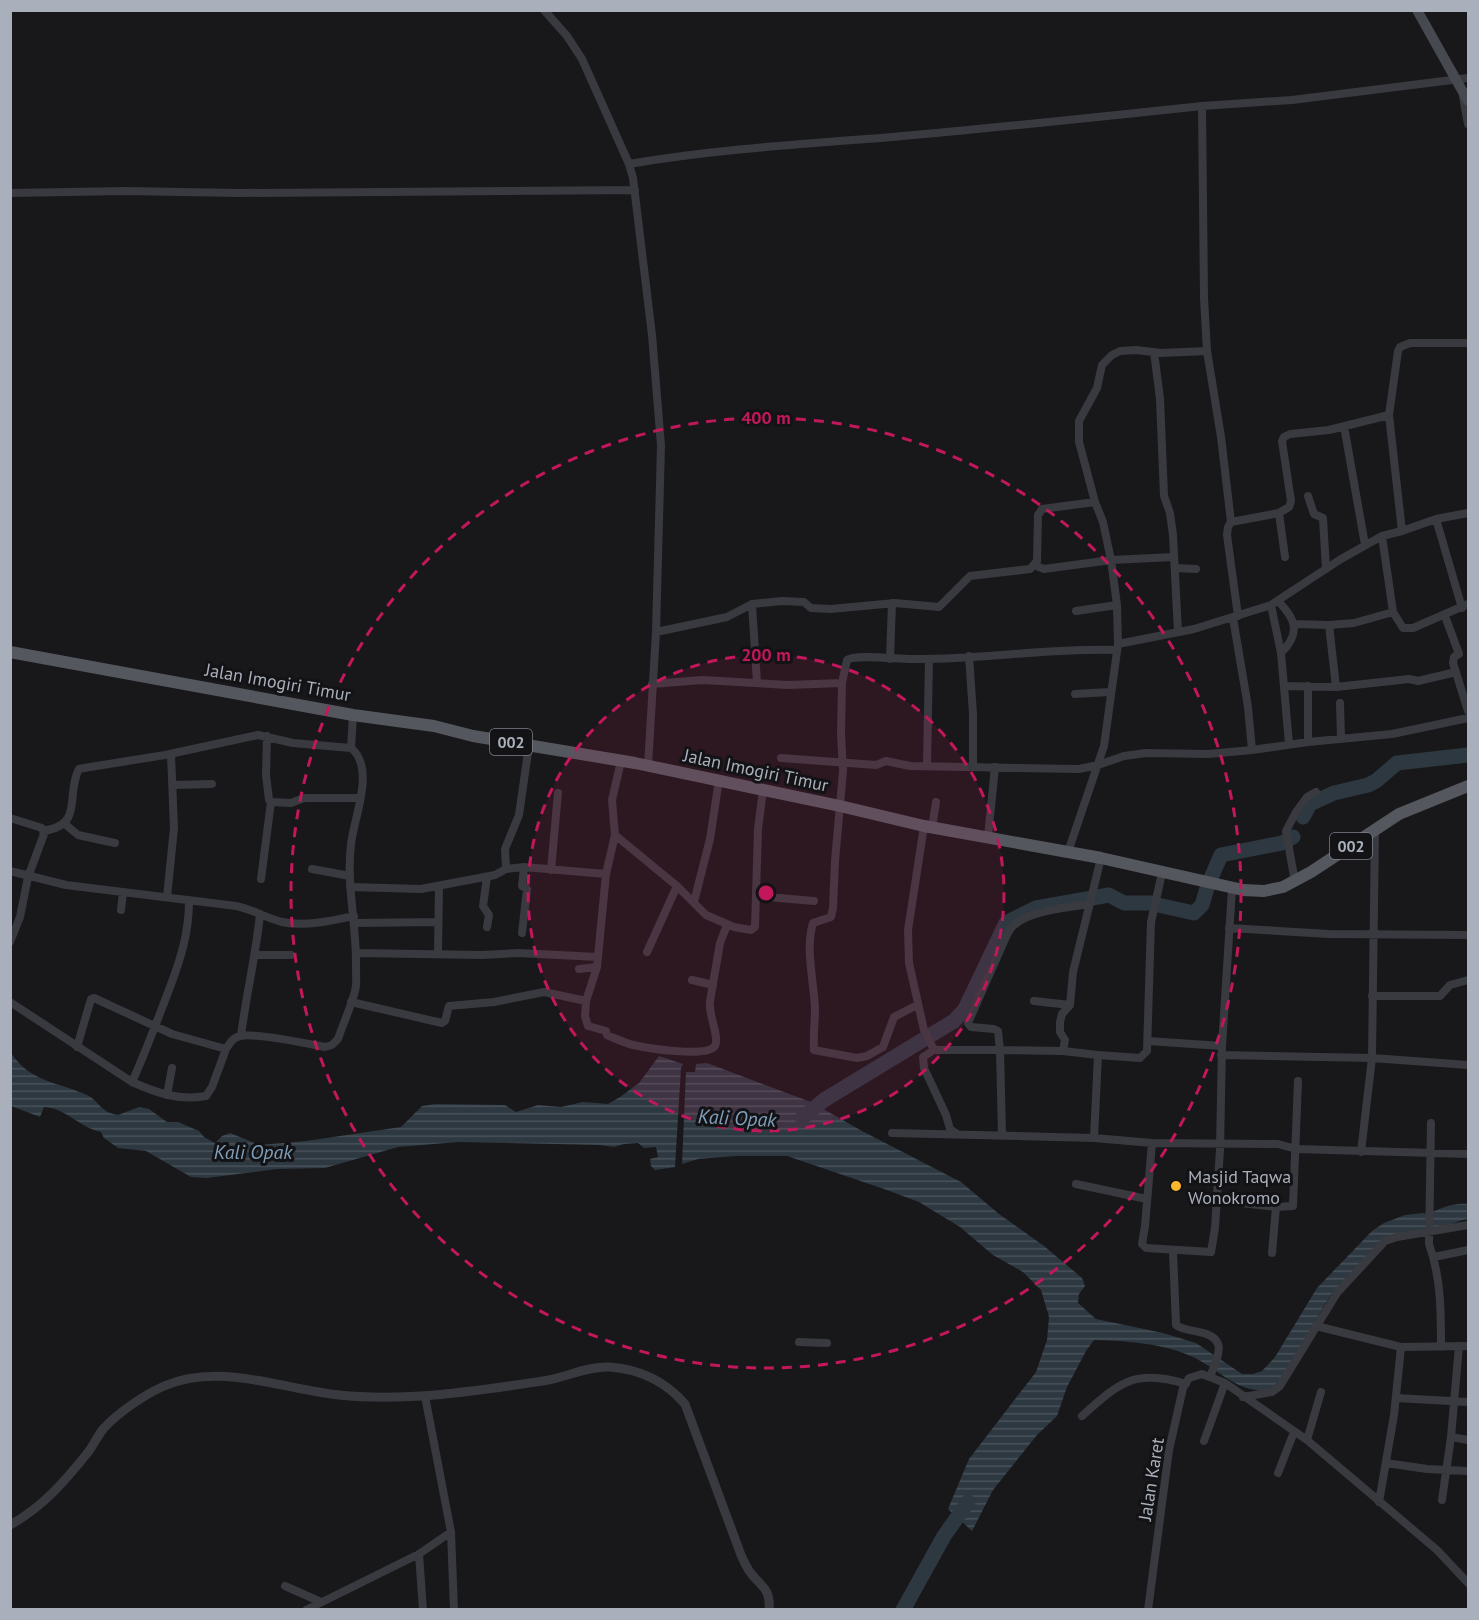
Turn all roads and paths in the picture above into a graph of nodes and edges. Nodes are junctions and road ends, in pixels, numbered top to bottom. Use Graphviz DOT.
graph roads {
  1 [pos="544,10"];
  2 [pos="1417,10"];
  3 [pos="1468,78"];
  4 [pos="1458,83"];
  5 [pos="1468,101"];
  6 [pos="1202,106"];
  7 [pos="1468,124"];
  8 [pos="629,164"];
  9 [pos="635,190"];
  10 [pos="10,193"];
  11 [pos="1468,344"];
  12 [pos="1207,351"];
  13 [pos="1154,352"];
  14 [pos="1389,415"];
  15 [pos="1344,426"];
  16 [pos="1308,496"];
  17 [pos="1095,502"];
  18 [pos="1278,513"];
  19 [pos="1468,513"];
  20 [pos="1436,519"];
  21 [pos="1231,522"];
  22 [pos="1401,531"];
  23 [pos="1382,536"];
  24 [pos="1365,545"];
  25 [pos="1174,557"];
  26 [pos="1285,557"];
  27 [pos="1111,560"];
  28 [pos="1034,565"];
  29 [pos="1175,568"];
  30 [pos="1196,569"];
  31 [pos="1326,569"];
  32 [pos="892,603"];
  33 [pos="1274,603"];
  34 [pos="752,604"];
  35 [pos="1117,605"];
  36 [pos="1465,606"];
  37 [pos="1076,610"];
  38 [pos="1393,612"];
  39 [pos="1444,616"];
  40 [pos="1235,617"];
  41 [pos="1294,624"];
  42 [pos="1329,625"];
  43 [pos="656,632"];
  44 [pos="1178,632"];
  45 [pos="1117,647"];
  46 [pos="10,652"];
  47 [pos="1281,653"];
  48 [pos="1459,654"];
  49 [pos="1468,654"];
  50 [pos="969,657"];
  51 [pos="890,659"];
  52 [pos="929,659"];
  53 [pos="1456,672"];
  54 [pos="757,683"];
  55 [pos="842,683"];
  56 [pos="652,684"];
  57 [pos="1284,686"];
  58 [pos="1308,686"];
  59 [pos="1336,687"];
  60 [pos="1110,692"];
  61 [pos="1075,694"];
  62 [pos="1340,703"];
  63 [pos="1468,711"];
  64 [pos="353,715"];
  65 [pos="1468,718"];
  66 [pos="267,736"];
  67 [pos="1341,739"];
  68 [pos="1308,742"];
  69 [pos="1288,744"];
  70 [pos="529,745"];
  71 [pos="351,748"];
  72 [pos="1252,750"];
  73 [pos="171,754"];
  74 [pos="781,758"];
  75 [pos="621,761"];
  76 [pos="842,762"];
  77 [pos="927,765"];
  78 [pos="1098,765"];
  79 [pos="648,766"];
  80 [pos="973,766"];
  81 [pos="995,767"];
  82 [pos="719,780"];
  83 [pos="212,784"];
  84 [pos="173,785"];
  85 [pos="1468,786"];
  86 [pos="763,790"];
  87 [pos="1316,792"];
  88 [pos="558,793"];
  89 [pos="360,798"];
  90 [pos="271,802"];
  91 [pos="936,802"];
  92 [pos="840,806"];
  93 [pos="10,818"];
  94 [pos="64,824"];
  95 [pos="928,827"];
  96 [pos="1376,829"];
  97 [pos="43,831"];
  98 [pos="615,835"];
  99 [pos="988,837"];
  100 [pos="115,843"];
  101 [pos="1068,852"];
  102 [pos="1101,858"];
  103 [pos="524,867"];
  104 [pos="312,869"];
  105 [pos="506,869"];
  106 [pos="551,870"];
  107 [pos="10,871"];
  108 [pos="1162,873"];
  109 [pos="606,874"];
  110 [pos="350,876"];
  111 [pos="28,877"];
  112 [pos="487,877"];
  113 [pos="261,879"];
  114 [pos="1295,882"];
  115 [pos="439,886"];
  116 [pos="677,886"];
  117 [pos="350,887"];
  118 [pos="1232,889"];
  119 [pos="123,892"];
  120 [pos="757,896"];
  121 [pos="167,897"];
  122 [pos="189,901"];
  123 [pos="814,901"];
  124 [pos="1090,901"];
  125 [pos="694,902"];
  126 [pos="121,910"];
  127 [pos="260,914"];
  128 [pos="354,920"];
  129 [pos="437,922"];
  130 [pos="727,925"];
  131 [pos="487,927"];
  132 [pos="1229,928"];
  133 [pos="522,933"];
  134 [pos="1374,935"];
  135 [pos="1468,935"];
  136 [pos="10,942"];
  137 [pos="647,952"];
  138 [pos="357,953"];
  139 [pos="438,953"];
  140 [pos="256,955"];
  141 [pos="291,955"];
  142 [pos="598,957"];
  143 [pos="597,967"];
  144 [pos="579,969"];
  145 [pos="692,980"];
  146 [pos="1468,980"];
  147 [pos="713,985"];
  148 [pos="1372,996"];
  149 [pos="586,1000"];
  150 [pos="1034,1001"];
  151 [pos="10,1002"];
  152 [pos="351,1002"];
  153 [pos="917,1005"];
  154 [pos="1070,1005"];
  155 [pos="156,1027"];
  156 [pos="241,1036"];
  157 [pos="1148,1041"];
  158 [pos="77,1047"];
  159 [pos="226,1048"];
  160 [pos="933,1048"];
  161 [pos="1000,1050"];
  162 [pos="1222,1050"];
  163 [pos="1064,1051"];
  164 [pos="1098,1055"];
  165 [pos="1372,1058"];
  166 [pos="1468,1065"];
  167 [pos="172,1068"];
  168 [pos="1298,1081"];
  169 [pos="132,1082"];
  170 [pos="167,1095"];
  171 [pos="1431,1123"];
  172 [pos="892,1133"];
  173 [pos="957,1135"];
  174 [pos="1002,1136"];
  175 [pos="1094,1138"];
  176 [pos="1152,1143"];
  177 [pos="1221,1143"];
  178 [pos="1296,1149"];
  179 [pos="1361,1152"];
  180 [pos="1432,1152"];
  181 [pos="1468,1154"];
  182 [pos="1076,1184"];
  183 [pos="1147,1199"];
  184 [pos="1215,1200"];
  185 [pos="1276,1208"];
  186 [pos="1468,1225"];
  187 [pos="1430,1230"];
  188 [pos="1468,1250"];
  189 [pos="1173,1251"];
  190 [pos="1272,1253"];
  191 [pos="1434,1257"];
  192 [pos="1316,1326"];
  193 [pos="799,1342"];
  194 [pos="827,1343"];
  195 [pos="1459,1346"];
  196 [pos="1468,1346"];
  197 [pos="1401,1347"];
  198 [pos="1441,1347"];
  199 [pos="1210,1377"];
  200 [pos="1225,1383"];
  201 [pos="1186,1384"];
  202 [pos="1321,1392"];
  203 [pos="425,1396"];
  204 [pos="1243,1397"];
  205 [pos="1396,1398"];
  206 [pos="1455,1401"];
  207 [pos="1468,1402"];
  208 [pos="1082,1416"];
  209 [pos="1294,1432"];
  210 [pos="1451,1437"];
  211 [pos="1204,1440"];
  212 [pos="1307,1440"];
  213 [pos="1468,1440"];
  214 [pos="1386,1463"];
  215 [pos="1446,1470"];
  216 [pos="1468,1471"];
  217 [pos="1278,1473"];
  218 [pos="1442,1500"];
  219 [pos="1379,1502"];
  220 [pos="10,1525"];
  221 [pos="451,1532"];
  222 [pos="419,1554"];
  223 [pos="1468,1583"];
  224 [pos="285,1586"];
  225 [pos="321,1602"];
  226 [pos="306,1610"];
  227 [pos="423,1610"];
  228 [pos="454,1610"];
  229 [pos="769,1610"];
  230 [pos="1148,1610"];
  1 -- 8 [label="street"];
  2 -- 4 [label="main road"];
  3 -- 4 [label="street"];
  4 -- 5 [label="main road"];
  4 -- 6 [label="street"];
  4 -- 7 [label="street"];
  6 -- 8 [label="street"];
  6 -- 12 [label="street"];
  8 -- 9 [label="street"];
  9 -- 10 [label="street"];
  9 -- 43 [label="street"];
  11 -- 14 [label="street"];
  12 -- 13 [label="street"];
  12 -- 21 [label="street"];
  13 -- 17 [label="street"];
  13 -- 25 [label="street"];
  14 -- 15 [label="street"];
  14 -- 22 [label="street"];
  15 -- 18 [label="street"];
  15 -- 24 [label="street"];
  16 -- 31 [label="street"];
  17 -- 27 [label="street"];
  17 -- 28 [label="street"];
  18 -- 21 [label="street"];
  18 -- 26 [label="street"];
  19 -- 20 [label="street"];
  20 -- 22 [label="street"];
  20 -- 36 [label="street"];
  21 -- 40 [label="street"];
  22 -- 23 [label="street"];
  23 -- 24 [label="street"];
  23 -- 38 [label="street"];
  24 -- 31 [label="street"];
  25 -- 27 [label="street"];
  25 -- 29 [label="street"];
  27 -- 28 [label="street"];
  27 -- 35 [label="street"];
  28 -- 32 [label="street"];
  29 -- 30 [label="street"];
  29 -- 44 [label="street"];
  31 -- 33 [label="street"];
  32 -- 34 [label="street"];
  32 -- 51 [label="street"];
  33 -- 40 [label="street"];
  33 -- 41 [label="street"];
  33 -- 47 [label="street"];
  34 -- 43 [label="street"];
  34 -- 54 [label="street"];
  35 -- 37 [label="street"];
  35 -- 45 [label="street"];
  36 -- 39 [label="street"];
  38 -- 39 [label="street"];
  38 -- 42 [label="street"];
  39 -- 48 [label="street"];
  40 -- 44 [label="street"];
  40 -- 72 [label="street"];
  41 -- 42 [label="street"];
  41 -- 47 [label="street"];
  42 -- 59 [label="street"];
  43 -- 56 [label="street"];
  44 -- 45 [label="street"];
  45 -- 50 [label="street"];
  45 -- 60 [label="street"];
  46 -- 64 [label="main road, Jalan Imogiri Timur / 002"];
  47 -- 57 [label="street"];
  48 -- 49 [label="street"];
  48 -- 53 [label="street"];
  50 -- 52 [label="street"];
  50 -- 80 [label="street"];
  51 -- 52 [label="street"];
  51 -- 55 [label="street"];
  52 -- 77 [label="street"];
  53 -- 59 [label="street"];
  53 -- 63 [label="street"];
  54 -- 55 [label="street"];
  54 -- 56 [label="street"];
  55 -- 76 [label="street"];
  56 -- 79 [label="street"];
  57 -- 58 [label="street"];
  57 -- 69 [label="street"];
  58 -- 59 [label="street"];
  58 -- 68 [label="street"];
  60 -- 61 [label="street"];
  60 -- 78 [label="street"];
  62 -- 67 [label="street"];
  64 -- 70 [label="main road, Jalan Imogiri Timur / 002"];
  64 -- 71 [label="street"];
  65 -- 67 [label="street"];
  66 -- 71 [label="street"];
  66 -- 73 [label="street"];
  66 -- 90 [label="street"];
  67 -- 68 [label="street"];
  68 -- 69 [label="street"];
  69 -- 72 [label="street"];
  70 -- 75 [label="main road, Jalan Imogiri Timur / 002"];
  70 -- 105 [label="street"];
  71 -- 89 [label="street"];
  72 -- 78 [label="street"];
  73 -- 84 [label="street"];
  73 -- 94 [label="street"];
  74 -- 76 [label="street"];
  75 -- 79 [label="main road, Jalan Imogiri Timur / 002"];
  75 -- 98 [label="street"];
  76 -- 77 [label="street"];
  76 -- 92 [label="street"];
  77 -- 80 [label="street"];
  78 -- 81 [label="street"];
  78 -- 101 [label="street"];
  79 -- 82 [label="main road, Jalan Imogiri Timur / 002"];
  80 -- 81 [label="street"];
  81 -- 99 [label="street"];
  82 -- 86 [label="main road, Jalan Imogiri Timur / 002"];
  82 -- 125 [label="street"];
  83 -- 84 [label="street"];
  84 -- 121 [label="street"];
  85 -- 96 [label="main road, Jalan Imogiri Timur / 002"];
  86 -- 92 [label="main road, Jalan Imogiri Timur / 002"];
  86 -- 120 [label="street"];
  87 -- 114 [label="street"];
  88 -- 106 [label="street"];
  89 -- 90 [label="street"];
  89 -- 110 [label="street"];
  90 -- 113 [label="street"];
  91 -- 95 [label="street"];
  92 -- 95 [label="main road, Jalan Imogiri Timur / 002"];
  92 -- 153 [label="street"];
  93 -- 97 [label="street"];
  94 -- 97 [label="street"];
  94 -- 100 [label="street"];
  95 -- 99 [label="main road, Jalan Imogiri Timur / 002"];
  95 -- 153 [label="street"];
  96 -- 114 [label="main road, Jalan Imogiri Timur / 002"];
  96 -- 134 [label="street"];
  97 -- 111 [label="street"];
  98 -- 109 [label="street"];
  98 -- 116 [label="street"];
  99 -- 101 [label="main road, Jalan Imogiri Timur / 002"];
  101 -- 102 [label="main road, Jalan Imogiri Timur / 002"];
  102 -- 108 [label="main road, Jalan Imogiri Timur / 002"];
  102 -- 124 [label="street"];
  103 -- 105 [label="street"];
  103 -- 106 [label="street"];
  103 -- 133 [label="street"];
  104 -- 110 [label="street"];
  105 -- 112 [label="street"];
  106 -- 109 [label="street"];
  107 -- 111 [label="street"];
  108 -- 118 [label="main road, Jalan Imogiri Timur / 002"];
  108 -- 157 [label="street"];
  109 -- 142 [label="street"];
  110 -- 117 [label="street"];
  111 -- 119 [label="street"];
  111 -- 136 [label="street"];
  112 -- 115 [label="street"];
  112 -- 131 [label="street"];
  114 -- 118 [label="main road, Jalan Imogiri Timur / 002"];
  115 -- 117 [label="street"];
  115 -- 129 [label="street"];
  116 -- 125 [label="street"];
  116 -- 137 [label="street"];
  117 -- 128 [label="street"];
  118 -- 132 [label="street"];
  119 -- 121 [label="street"];
  119 -- 126 [label="street"];
  120 -- 123 [label="street"];
  120 -- 130 [label="street"];
  121 -- 122 [label="street"];
  122 -- 127 [label="street"];
  122 -- 155 [label="street"];
  124 -- 154 [label="street"];
  124 -- 161 [label="street"];
  125 -- 130 [label="street"];
  127 -- 128 [label="street"];
  127 -- 140 [label="street"];
  128 -- 129 [label="street"];
  128 -- 138 [label="street"];
  129 -- 139 [label="street"];
  130 -- 147 [label="street"];
  132 -- 134 [label="street"];
  132 -- 162 [label="street"];
  134 -- 135 [label="street"];
  134 -- 148 [label="street"];
  138 -- 139 [label="street"];
  138 -- 152 [label="street"];
  139 -- 142 [label="street"];
  140 -- 141 [label="street"];
  140 -- 156 [label="street"];
  142 -- 143 [label="street"];
  143 -- 144 [label="street"];
  143 -- 149 [label="street"];
  145 -- 147 [label="street"];
  146 -- 148 [label="street"];
  147 -- 149 [label="street"];
  148 -- 165 [label="street"];
  149 -- 152 [label="street"];
  150 -- 154 [label="street"];
  151 -- 158 [label="street"];
  152 -- 156 [label="street"];
  153 -- 160 [label="street"];
  154 -- 163 [label="street"];
  155 -- 158 [label="street"];
  155 -- 159 [label="street"];
  155 -- 169 [label="street"];
  156 -- 159 [label="street"];
  157 -- 162 [label="street"];
  157 -- 164 [label="street"];
  158 -- 169 [label="street"];
  159 -- 170 [label="street"];
  160 -- 161 [label="street"];
  160 -- 173 [label="street"];
  161 -- 163 [label="street"];
  161 -- 174 [label="street"];
  162 -- 165 [label="street"];
  162 -- 177 [label="street"];
  163 -- 164 [label="street"];
  164 -- 175 [label="street"];
  165 -- 166 [label="street"];
  165 -- 179 [label="street"];
  167 -- 170 [label="street"];
  168 -- 178 [label="street"];
  169 -- 170 [label="street"];
  171 -- 180 [label="street"];
  172 -- 173 [label="street"];
  173 -- 174 [label="street"];
  174 -- 175 [label="street"];
  175 -- 176 [label="street"];
  176 -- 177 [label="street"];
  176 -- 183 [label="street"];
  177 -- 178 [label="street"];
  177 -- 184 [label="street"];
  178 -- 179 [label="street"];
  178 -- 185 [label="street"];
  179 -- 180 [label="street"];
  180 -- 181 [label="street"];
  180 -- 187 [label="street"];
  182 -- 183 [label="street"];
  183 -- 189 [label="street"];
  184 -- 185 [label="street"];
  184 -- 189 [label="street"];
  185 -- 190 [label="street"];
  186 -- 187 [label="street"];
  187 -- 191 [label="street"];
  187 -- 192 [label="street"];
  188 -- 191 [label="street"];
  189 -- 199 [label="street"];
  191 -- 198 [label="street"];
  192 -- 197 [label="street"];
  192 -- 204 [label="street"];
  193 -- 194 [label="street"];
  195 -- 196 [label="street"];
  195 -- 198 [label="street"];
  195 -- 206 [label="street"];
  197 -- 198 [label="street"];
  197 -- 205 [label="street"];
  199 -- 200 [label="street"];
  199 -- 201 [label="street"];
  200 -- 204 [label="street"];
  200 -- 211 [label="street"];
  201 -- 208 [label="street"];
  201 -- 230 [label="street, Jalan Karet"];
  202 -- 212 [label="street"];
  203 -- 220 [label="street"];
  203 -- 221 [label="street"];
  203 -- 229 [label="street"];
  204 -- 209 [label="street"];
  205 -- 206 [label="street"];
  205 -- 214 [label="street"];
  206 -- 207 [label="street"];
  206 -- 210 [label="street"];
  209 -- 212 [label="street"];
  209 -- 217 [label="street"];
  210 -- 213 [label="street"];
  210 -- 215 [label="street"];
  212 -- 219 [label="street"];
  214 -- 215 [label="street"];
  214 -- 219 [label="street"];
  215 -- 216 [label="street"];
  215 -- 218 [label="street"];
  219 -- 223 [label="street"];
  221 -- 222 [label="street"];
  221 -- 228 [label="street"];
  222 -- 225 [label="street"];
  222 -- 227 [label="street"];
  224 -- 225 [label="street"];
  225 -- 226 [label="street"];
}
